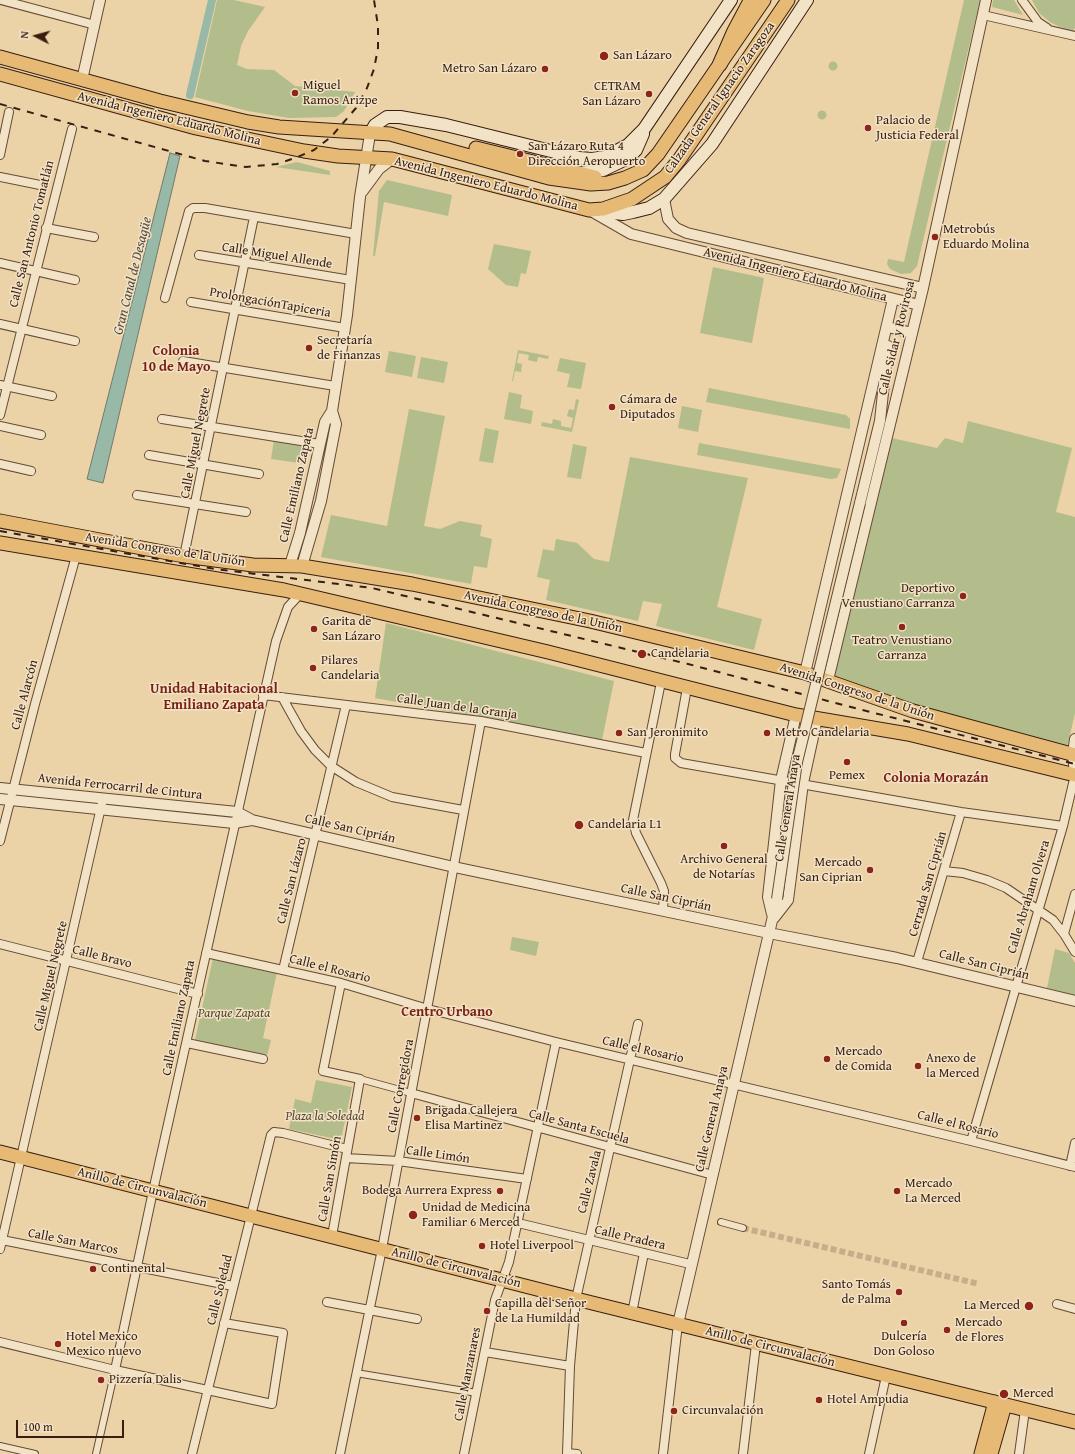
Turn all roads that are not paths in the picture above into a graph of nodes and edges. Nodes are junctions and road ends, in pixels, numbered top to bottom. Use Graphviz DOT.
graph roads {
  1 [pos="1,0"];
  2 [pos="100,0"];
  3 [pos="731,0"];
  4 [pos="751,0"];
  5 [pos="764,0"];
  6 [pos="788,0"];
  7 [pos="807,0"];
  8 [pos="986,0"];
  9 [pos="1022,0"];
  10 [pos="983,15"];
  11 [pos="94,25"];
  12 [pos="1051,31"];
  13 [pos="1075,36"];
  14 [pos="0,57"];
  15 [pos="720,64"];
  16 [pos="0,74"];
  17 [pos="82,80"];
  18 [pos="9,112"];
  19 [pos="72,129"];
  20 [pos="644,130"];
  21 [pos="370,134"];
  22 [pos="390,134"];
  23 [pos="658,154"];
  24 [pos="0,155"];
  25 [pos="365,158"];
  26 [pos="392,159"];
  27 [pos="576,174"];
  28 [pos="0,177"];
  29 [pos="625,178"];
  30 [pos="40,185"];
  31 [pos="360,197"];
  32 [pos="664,199"];
  33 [pos="589,210"];
  34 [pos="254,217"];
  35 [pos="46,228"];
  36 [pos="356,234"];
  37 [pos="94,237"];
  38 [pos="199,256"];
  39 [pos="0,263"];
  40 [pos="246,264"];
  41 [pos="35,271"];
  42 [pos="75,280"];
  43 [pos="351,280"];
  44 [pos="923,288"];
  45 [pos="165,298"];
  46 [pos="893,299"];
  47 [pos="191,302"];
  48 [pos="919,305"];
  49 [pos="236,310"];
  50 [pos="0,324"];
  51 [pos="345,328"];
  52 [pos="21,329"];
  53 [pos="887,331"];
  54 [pos="912,333"];
  55 [pos="75,341"];
  56 [pos="905,360"];
  57 [pos="183,361"];
  58 [pos="223,368"];
  59 [pos="4,385"];
  60 [pos="335,386"];
  61 [pos="52,396"];
  62 [pos="332,411"];
  63 [pos="0,415"];
  64 [pos="162,419"];
  65 [pos="880,421"];
  66 [pos="0,426"];
  67 [pos="212,426"];
  68 [pos="41,435"];
  69 [pos="320,444"];
  70 [pos="149,455"];
  71 [pos="0,464"];
  72 [pos="205,465"];
  73 [pos="31,471"];
  74 [pos="259,474"];
  75 [pos="136,495"];
  76 [pos="196,505"];
  77 [pos="246,512"];
  78 [pos="0,521"];
  79 [pos="0,543"];
  80 [pos="76,556"];
  81 [pos="184,556"];
  82 [pos="296,566"];
  83 [pos="300,594"];
  84 [pos="805,673"];
  85 [pos="828,680"];
  86 [pos="661,682"];
  87 [pos="687,688"];
  88 [pos="263,695"];
  89 [pos="282,698"];
  90 [pos="346,705"];
  91 [pos="796,715"];
  92 [pos="817,719"];
  93 [pos="481,721"];
  94 [pos="1075,740"];
  95 [pos="646,753"];
  96 [pos="1074,754"];
  97 [pos="331,766"];
  98 [pos="1075,775"];
  99 [pos="781,780"];
  100 [pos="803,783"];
  101 [pos="0,788"];
  102 [pos="12,789"];
  103 [pos="103,799"];
  104 [pos="5,800"];
  105 [pos="101,809"];
  106 [pos="463,810"];
  107 [pos="237,812"];
  108 [pos="961,812"];
  109 [pos="252,820"];
  110 [pos="234,823"];
  111 [pos="1063,826"];
  112 [pos="316,834"];
  113 [pos="0,841"];
  114 [pos="454,867"];
  115 [pos="944,871"];
  116 [pos="1075,894"];
  117 [pos="1038,910"];
  118 [pos="663,911"];
  119 [pos="773,920"];
  120 [pos="769,933"];
  121 [pos="1064,934"];
  122 [pos="0,944"];
  123 [pos="1075,952"];
  124 [pos="206,953"];
  125 [pos="66,961"];
  126 [pos="917,962"];
  127 [pos="283,970"];
  128 [pos="341,983"];
  129 [pos="1015,986"];
  130 [pos="198,994"];
  131 [pos="1075,1001"];
  132 [pos="428,1009"];
  133 [pos="638,1024"];
  134 [pos="556,1042"];
  135 [pos="187,1043"];
  136 [pos="263,1059"];
  137 [pos="630,1060"];
  138 [pos="360,1079"];
  139 [pos="733,1084"];
  140 [pos="411,1093"];
  141 [pos="538,1128"];
  142 [pos="972,1141"];
  143 [pos="1075,1143"];
  144 [pos="610,1148"];
  145 [pos="347,1149"];
  146 [pos="0,1152"];
  147 [pos="21,1158"];
  148 [pos="346,1158"];
  149 [pos="398,1161"];
  150 [pos="1072,1167"];
  151 [pos="713,1175"];
  152 [pos="527,1178"];
  153 [pos="153,1191"];
  154 [pos="250,1216"];
  155 [pos="721,1222"];
  156 [pos="518,1223"];
  157 [pos="743,1228"];
  158 [pos="332,1236"];
  159 [pos="2,1240"];
  160 [pos="588,1240"];
  161 [pos="0,1249"];
  162 [pos="382,1250"];
  163 [pos="644,1253"];
  164 [pos="690,1264"];
  165 [pos="136,1268"];
  166 [pos="502,1280"];
  167 [pos="233,1286"];
  168 [pos="576,1299"];
  169 [pos="327,1302"];
  170 [pos="1057,1304"];
  171 [pos="1075,1309"];
  172 [pos="369,1310"];
  173 [pos="632,1313"];
  174 [pos="417,1319"];
  175 [pos="224,1323"];
  176 [pos="678,1324"];
  177 [pos="0,1342"];
  178 [pos="756,1344"];
  179 [pos="485,1352"];
  180 [pos="570,1366"];
  181 [pos="115,1370"];
  182 [pos="356,1373"];
  183 [pos="886,1376"];
  184 [pos="207,1391"];
  185 [pos="477,1393"];
  186 [pos="1000,1404"];
  187 [pos="1025,1410"];
  188 [pos="1075,1422"];
  189 [pos="0,1446"];
  190 [pos="35,1454"];
  191 [pos="96,1454"];
  192 [pos="192,1454"];
  193 [pos="340,1454"];
  194 [pos="465,1454"];
  195 [pos="567,1454"];
  196 [pos="577,1454"];
  197 [pos="663,1454"];
  198 [pos="743,1454"];
  199 [pos="869,1454"];
  200 [pos="981,1454"];
  201 [pos="991,1454"];
  202 [pos="1019,1454"];
  1 -- 11 [label="street"];
  2 -- 11 [label="street"];
  3 -- 20 [label="main road"];
  4 -- 15 [label="highway"];
  5 -- 15 [label="main road, Calzada General Ignacio Zaragoza"];
  6 -- 33 [label="main road, Calzada General Ignacio Zaragoza"];
  7 -- 32 [label="main road, Calzada General Ignacio Zaragoza"];
  8 -- 10 [label="street, Calle Sidar y Rovirosa"];
  9 -- 12 [label="street"];
  10 -- 12 [label="street"];
  10 -- 44 [label="street, Calle Sidar y Rovirosa"];
  11 -- 17 [label="street"];
  12 -- 13 [label="street"];
  14 -- 17 [label="main road, Avenida Ingeniero Eduardo Molina"];
  15 -- 23 [label="main road, Calzada General Ignacio Zaragoza"];
  16 -- 25 [label="main road, Avenida Ingeniero Eduardo Molina"];
  17 -- 21 [label="main road, Avenida Ingeniero Eduardo Molina"];
  18 -- 24 [label="street"];
  19 -- 35 [label="street, Calle San Antonio Tomatlán"];
  20 -- 21 [label="main road"];
  20 -- 27 [label="main road"];
  21 -- 22 [label="main road, Avenida Ingeniero Eduardo Molina"];
  21 -- 25 [label="street, Calle Emiliano Zapata"];
  22 -- 27 [label="main road"];
  22 -- 29 [label="main road, Avenida Ingeniero Eduardo Molina"];
  23 -- 29 [label="main road, Avenida Ingeniero Eduardo Molina"];
  25 -- 26 [label="main road, Avenida Ingeniero Eduardo Molina"];
  25 -- 31 [label="street, Calle Emiliano Zapata"];
  26 -- 31 [label="street, Calle Emiliano Zapata"];
  26 -- 33 [label="main road, Avenida Ingeniero Eduardo Molina"];
  27 -- 29 [label="main road"];
  28 -- 30 [label="street"];
  31 -- 36 [label="street, Calle Emiliano Zapata"];
  32 -- 33 [label="main road, Calzada General Ignacio Zaragoza"];
  32 -- 44 [label="street, Avenida Ingeniero Eduardo Molina"];
  33 -- 46 [label="street, Avenida Ingeniero Eduardo Molina"];
  34 -- 36 [label="street"];
  34 -- 40 [label="street, Calle Miguel Negrete"];
  34 -- 45 [label="street"];
  35 -- 37 [label="street"];
  35 -- 41 [label="street, Calle San Antonio Tomatlán"];
  36 -- 43 [label="street, Calle Emiliano Zapata"];
  38 -- 40 [label="street, Calle Miguel Allende"];
  39 -- 41 [label="street"];
  40 -- 43 [label="street, Calle Miguel Allende"];
  40 -- 49 [label="street, Calle Miguel Negrete"];
  41 -- 42 [label="street"];
  41 -- 52 [label="street, Calle San Antonio Tomatlán"];
  43 -- 51 [label="street, Calle Emiliano Zapata"];
  44 -- 48 [label="street, Calle Sidar y Rovirosa"];
  46 -- 48 [label="street, Avenida Ingeniero Eduardo Molina"];
  46 -- 53 [label="street, Calle Sidar y Rovirosa"];
  47 -- 49 [label="street, ProlongaciónTapiceria"];
  48 -- 54 [label="street, Calle Sidar y Rovirosa"];
  49 -- 51 [label="street, ProlongaciónTapiceria"];
  49 -- 58 [label="street, Calle Miguel Negrete"];
  50 -- 52 [label="street"];
  51 -- 60 [label="street, Calle Emiliano Zapata"];
  52 -- 55 [label="street"];
  52 -- 59 [label="street, Calle San Antonio Tomatlán"];
  53 -- 54 [label="street"];
  53 -- 65 [label="street"];
  53 -- 84 [label="street, Calle Sidar y Rovirosa"];
  54 -- 56 [label="street, Calle Sidar y Rovirosa"];
  56 -- 65 [label="street"];
  56 -- 85 [label="street, Calle Sidar y Rovirosa"];
  57 -- 58 [label="street"];
  58 -- 60 [label="street"];
  58 -- 67 [label="street, Calle Miguel Negrete"];
  59 -- 61 [label="street"];
  59 -- 63 [label="street, Calle San Antonio Tomatlán"];
  60 -- 62 [label="street, Calle Emiliano Zapata"];
  62 -- 69 [label="street, Calle Emiliano Zapata"];
  62 -- 82 [label="street, Calle Emiliano Zapata"];
  64 -- 67 [label="street"];
  65 -- 119 [label="street, Calle General Anaya, bridge"];
  66 -- 68 [label="street"];
  67 -- 69 [label="street"];
  67 -- 72 [label="street, Calle Miguel Negrete"];
  69 -- 82 [label="street, Calle Emiliano Zapata"];
  70 -- 72 [label="street"];
  71 -- 73 [label="street"];
  72 -- 74 [label="street"];
  72 -- 76 [label="street, Calle Miguel Negrete"];
  75 -- 76 [label="street"];
  76 -- 77 [label="street"];
  76 -- 81 [label="street, Calle Miguel Negrete"];
  78 -- 81 [label="main road, Avenida Congreso de la Unión"];
  79 -- 80 [label="main road, Avenida Congreso de la Unión"];
  80 -- 83 [label="main road, Avenida Congreso de la Unión"];
  80 -- 102 [label="street, Calle Alarcón"];
  81 -- 82 [label="main road, Avenida Congreso de la Unión"];
  82 -- 84 [label="main road, Avenida Congreso de la Unión"];
  83 -- 86 [label="main road, Avenida Congreso de la Unión"];
  83 -- 88 [label="street, Calle Emiliano Zapata"];
  84 -- 85 [label="main road, Avenida Congreso de la Unión"];
  85 -- 96 [label="main road, Avenida Congreso de la Unión"];
  86 -- 87 [label="main road, Avenida Congreso de la Unión"];
  86 -- 95 [label="street"];
  87 -- 91 [label="main road, Avenida Congreso de la Unión"];
  87 -- 99 [label="street"];
  88 -- 89 [label="street, Calle Juan de la Granja"];
  88 -- 107 [label="street, Calle Emiliano Zapata"];
  89 -- 90 [label="street, Calle Juan de la Granja"];
  89 -- 97 [label="street"];
  90 -- 93 [label="street, Calle Juan de la Granja"];
  90 -- 97 [label="street, Calle San Lázaro"];
  91 -- 92 [label="main road, Avenida Congreso de la Unión"];
  91 -- 99 [label="street, Calle General Anaya"];
  92 -- 98 [label="main road, Avenida Congreso de la Unión"];
  92 -- 100 [label="street, Calle General Anaya"];
  93 -- 95 [label="street, Calle Juan de la Granja"];
  93 -- 106 [label="street, Calle Corregidora"];
  94 -- 96 [label="street"];
  95 -- 118 [label="street"];
  96 -- 98 [label="street"];
  97 -- 106 [label="street"];
  97 -- 112 [label="street, Calle San Lázaro"];
  98 -- 111 [label="street, Calle Abraham Olvera"];
  99 -- 100 [label="street"];
  99 -- 119 [label="street, Calle General Anaya"];
  100 -- 108 [label="street"];
  100 -- 119 [label="street, Calle General Anaya"];
  101 -- 102 [label="street, Avenida Ferrocarril de Cintura"];
  102 -- 103 [label="street, Avenida Ferrocarril de Cintura"];
  102 -- 104 [label="street, Calle Alarcón"];
  103 -- 105 [label="street, Calle Miguel Negrete"];
  103 -- 107 [label="street, Avenida Ferrocarril de Cintura"];
  104 -- 105 [label="street, Avenida Ferrocarril de Cintura"];
  104 -- 113 [label="street, Calle Alarcón"];
  105 -- 110 [label="street, Avenida Ferrocarril de Cintura"];
  105 -- 125 [label="street, Calle Miguel Negrete"];
  106 -- 114 [label="street, Calle Corregidora"];
  107 -- 109 [label="street, Calle San Ciprián"];
  107 -- 110 [label="street, Calle Emiliano Zapata"];
  108 -- 111 [label="street"];
  108 -- 115 [label="street, Cerrada San Ciprián"];
  109 -- 110 [label="street, Calle San Ciprián"];
  109 -- 112 [label="street, Calle San Ciprián"];
  110 -- 124 [label="street, Calle Emiliano Zapata"];
  111 -- 117 [label="street, Calle Abraham Olvera"];
  112 -- 114 [label="street, Calle San Ciprián"];
  112 -- 127 [label="street, Calle San Lázaro"];
  114 -- 118 [label="street, Calle San Ciprián"];
  114 -- 132 [label="street, Calle Corregidora"];
  115 -- 117 [label="street"];
  115 -- 126 [label="street, Cerrada San Ciprián"];
  116 -- 121 [label="street"];
  117 -- 121 [label="street"];
  117 -- 129 [label="street, Calle Abraham Olvera"];
  118 -- 120 [label="street, Calle San Ciprián"];
  119 -- 120 [label="street, Calle General Anaya"];
  120 -- 126 [label="street, Calle San Ciprián"];
  120 -- 139 [label="street, Calle General Anaya"];
  121 -- 123 [label="street"];
  122 -- 125 [label="street, Calle Bravo"];
  124 -- 127 [label="street, Calle el Rosario"];
  124 -- 130 [label="street, Calle Emiliano Zapata"];
  125 -- 130 [label="street, Calle Bravo"];
  125 -- 147 [label="street, Calle Miguel Negrete"];
  126 -- 129 [label="street, Calle San Ciprián"];
  127 -- 128 [label="street, Calle el Rosario"];
  128 -- 132 [label="street, Calle el Rosario"];
  128 -- 138 [label="street, Calle Santa Escuela"];
  129 -- 131 [label="street, Calle San Ciprián"];
  129 -- 142 [label="street, Calle Abraham Olvera"];
  130 -- 135 [label="street, Calle Emiliano Zapata"];
  132 -- 134 [label="street, Calle el Rosario"];
  132 -- 140 [label="street, Calle Corregidora"];
  133 -- 137 [label="street, Calle Zavala"];
  134 -- 137 [label="street, Calle el Rosario"];
  134 -- 141 [label="street, Calle Manzanares"];
  135 -- 136 [label="street"];
  135 -- 153 [label="street, Calle Emiliano Zapata"];
  137 -- 139 [label="street, Calle el Rosario"];
  137 -- 144 [label="street, Calle Zavala"];
  138 -- 140 [label="street, Calle Santa Escuela"];
  138 -- 145 [label="street, Calle San Simón"];
  139 -- 142 [label="street, Calle el Rosario"];
  139 -- 151 [label="street, Calle General Anaya"];
  140 -- 141 [label="street, Calle Santa Escuela"];
  140 -- 149 [label="street, Calle Corregidora"];
  141 -- 144 [label="street, Calle Santa Escuela"];
  141 -- 152 [label="street, Calle Manzanares"];
  142 -- 150 [label="street, Calle el Rosario"];
  143 -- 150 [label="street"];
  144 -- 151 [label="street, Calle Santa Escuela"];
  144 -- 160 [label="street, Calle Zavala"];
  145 -- 148 [label="street, Calle San Simón"];
  145 -- 154 [label="street, Calle Soledad"];
  146 -- 147 [label="main road, Anillo de Circunvalación"];
  147 -- 153 [label="main road, Anillo de Circunvalación"];
  147 -- 159 [label="street, Calle Miguel Negrete"];
  148 -- 149 [label="street, Calle Limón"];
  148 -- 158 [label="street, Calle San Simón"];
  149 -- 152 [label="street, Calle Limón"];
  149 -- 162 [label="street, Calle Corregidora"];
  151 -- 164 [label="street, Calle General Anaya"];
  152 -- 156 [label="street, Calle Manzanares"];
  153 -- 154 [label="main road, Anillo de Circunvalación"];
  153 -- 165 [label="street, Calle Emiliano Zapata"];
  154 -- 158 [label="main road, Anillo de Circunvalación"];
  154 -- 167 [label="street, Calle Soledad"];
  155 -- 157 [label="street"];
  156 -- 160 [label="street, Calle Pradera"];
  156 -- 166 [label="street, Calle Manzanares"];
  158 -- 162 [label="main road, Anillo de Circunvalación"];
  159 -- 161 [label="street, Calle Miguel Negrete"];
  159 -- 165 [label="street, Calle San Marcos"];
  160 -- 163 [label="street, Calle Pradera"];
  160 -- 168 [label="street, Calle Zavala"];
  162 -- 166 [label="main road, Anillo de Circunvalación"];
  162 -- 172 [label="street, Calle Corregidora"];
  163 -- 164 [label="street, Calle Pradera"];
  163 -- 173 [label="street"];
  164 -- 176 [label="street, Calle General Anaya"];
  165 -- 167 [label="street, Calle San Marcos"];
  165 -- 181 [label="street, Calle Emiliano Zapata"];
  166 -- 168 [label="main road, Anillo de Circunvalación"];
  166 -- 179 [label="street, Calle Manzanares"];
  167 -- 175 [label="street, Calle Soledad"];
  168 -- 173 [label="main road, Anillo de Circunvalación"];
  168 -- 180 [label="street, Calle Zavala"];
  169 -- 172 [label="street"];
  170 -- 171 [label="street"];
  172 -- 174 [label="street"];
  172 -- 182 [label="street, Calle Corregidora"];
  173 -- 176 [label="main road, Anillo de Circunvalación"];
  175 -- 184 [label="street, Calle Soledad"];
  175 -- 184 [label="street"];
  176 -- 178 [label="main road, Anillo de Circunvalación"];
  176 -- 197 [label="street"];
  177 -- 181 [label="street"];
  178 -- 183 [label="main road, Anillo de Circunvalación"];
  178 -- 198 [label="street"];
  179 -- 180 [label="street"];
  179 -- 185 [label="street, Calle Manzanares"];
  180 -- 195 [label="street, Calle Zavala"];
  181 -- 184 [label="street"];
  181 -- 191 [label="street, Calle Emiliano Zapata"];
  182 -- 185 [label="street"];
  182 -- 193 [label="street, Calle Corregidora"];
  183 -- 186 [label="main road, Anillo de Circunvalación"];
  183 -- 199 [label="street"];
  184 -- 192 [label="street, Calle Soledad"];
  185 -- 194 [label="street, Calle Manzanares"];
  186 -- 187 [label="main road, Anillo de Circunvalación"];
  186 -- 200 [label="main road"];
  186 -- 201 [label="main road"];
  187 -- 188 [label="main road, Anillo de Circunvalación"];
  187 -- 202 [label="street"];
  189 -- 190 [label="street"];
  195 -- 196 [label="street"];
}
